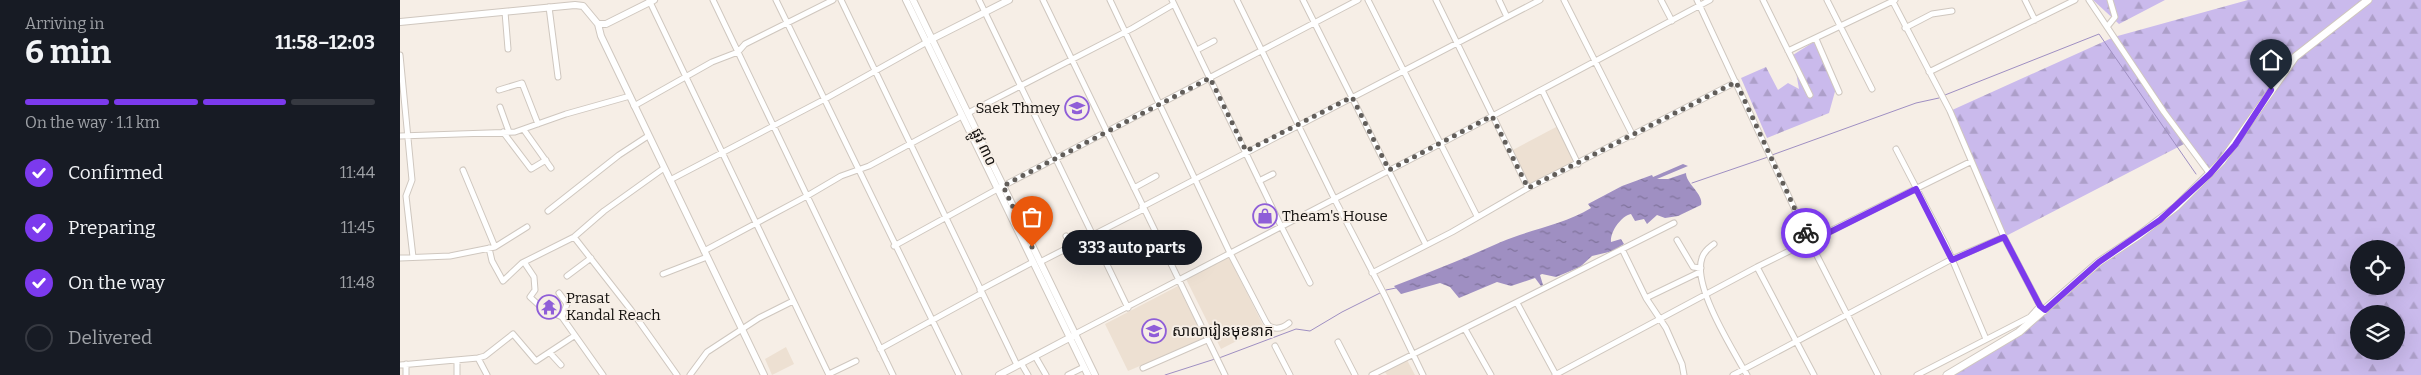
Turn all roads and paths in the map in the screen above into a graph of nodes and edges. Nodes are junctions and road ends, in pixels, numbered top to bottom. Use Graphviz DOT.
graph roads {
  1 [pos="713,0"];
  2 [pos="776,0"];
  3 [pos="833,0"];
  4 [pos="841,0"];
  5 [pos="906,0"];
  6 [pos="913,0"];
  7 [pos="979,0"];
  8 [pos="1009,0"];
  9 [pos="1043,0"];
  10 [pos="1110,0"];
  11 [pos="1237,0"];
  12 [pos="1303,0"];
  13 [pos="1358,0"];
  14 [pos="1368,0"];
  15 [pos="1436,0"];
  16 [pos="1500,0"];
  17 [pos="1540,0"];
  18 [pos="1564,0"];
  19 [pos="1661,0"];
  20 [pos="1710,0"];
  21 [pos="1763,0"];
  22 [pos="1827,0"];
  23 [pos="1893,0"];
  24 [pos="2025,0"];
  25 [pos="2075,0"];
  26 [pos="2089,0"];
  27 [pos="2110,0"];
  28 [pos="2368,0"];
  29 [pos="651,1"];
  30 [pos="1173,2"];
  31 [pos="582,3"];
  32 [pos="1698,3"];
  33 [pos="549,7"];
  34 [pos="1952,11"];
  35 [pos="505,12"];
  36 [pos="985,12"];
  37 [pos="1508,17"];
  38 [pos="2035,20"];
  39 [pos="1672,21"];
  40 [pos="400,22"];
  41 [pos="1314,22"];
  42 [pos="598,24"];
  43 [pos="788,24"];
  44 [pos="1840,26"];
  45 [pos="2107,27"];
  46 [pos="1905,28"];
  47 [pos="1124,31"];
  48 [pos="1816,39"];
  49 [pos="929,41"];
  50 [pos="1214,41"];
  51 [pos="1456,44"];
  52 [pos="508,49"];
  53 [pos="1197,50"];
  54 [pos="1262,50"];
  55 [pos="1788,51"];
  56 [pos="738,52"];
  57 [pos="400,55"];
  58 [pos="1072,59"];
  59 [pos="1594,62"];
  60 [pos="1404,70"];
  61 [pos="875,72"];
  62 [pos="1929,72"];
  63 [pos="558,77"];
  64 [pos="687,77"];
  65 [pos="1210,78"];
  66 [pos="1736,82"];
  67 [pos="1021,85"];
  68 [pos="499,90"];
  69 [pos="1542,90"];
  70 [pos="1872,90"];
  71 [pos="1839,92"];
  72 [pos="1810,95"];
  73 [pos="630,96"];
  74 [pos="1352,97"];
  75 [pos="825,99"];
  76 [pos="1159,105"];
  77 [pos="634,106"];
  78 [pos="500,107"];
  79 [pos="965,115"];
  80 [pos="1492,116"];
  81 [pos="538,124"];
  82 [pos="1298,124"];
  83 [pos="772,126"];
  84 [pos="524,130"];
  85 [pos="503,132"];
  86 [pos="509,132"];
  87 [pos="1107,133"];
  88 [pos="400,136"];
  89 [pos="406,136"];
  90 [pos="648,136"];
  91 [pos="1633,136"];
  92 [pos="910,144"];
  93 [pos="1440,144"];
  94 [pos="1896,149"];
  95 [pos="1246,151"];
  96 [pos="722,152"];
  97 [pos="546,160"];
  98 [pos="1057,160"];
  99 [pos="1970,162"];
  100 [pos="1578,164"];
  101 [pos="551,168"];
  102 [pos="664,168"];
  103 [pos="859,169"];
  104 [pos="463,170"];
  105 [pos="1389,170"];
  106 [pos="1274,174"];
  107 [pos="2210,174"];
  108 [pos="1156,176"];
  109 [pos="1194,179"];
  110 [pos="670,180"];
  111 [pos="1259,181"];
  112 [pos="1000,188"];
  113 [pos="1134,188"];
  114 [pos="1528,188"];
  115 [pos="1916,189"];
  116 [pos="807,196"];
  117 [pos="1334,198"];
  118 [pos="1143,208"];
  119 [pos="548,211"];
  120 [pos="1477,216"];
  121 [pos="946,219"];
  122 [pos="756,223"];
  123 [pos="1674,223"];
  124 [pos="1281,226"];
  125 [pos="527,227"];
  126 [pos="1066,236"];
  127 [pos="1092,236"];
  128 [pos="574,237"];
  129 [pos="2004,237"];
  130 [pos="1677,240"];
  131 [pos="1810,242"];
  132 [pos="1714,244"];
  133 [pos="1426,245"];
  134 [pos="894,246"];
  135 [pos="1072,247"];
  136 [pos="492,248"];
  137 [pos="1622,249"];
  138 [pos="1230,253"];
  139 [pos="705,254"];
  140 [pos="413,257"];
  141 [pos="400,258"];
  142 [pos="591,258"];
  143 [pos="1952,260"];
  144 [pos="524,262"];
  145 [pos="1036,262"];
  146 [pos="1757,267"];
  147 [pos="1701,270"];
  148 [pos="1372,273"];
  149 [pos="663,274"];
  150 [pos="567,276"];
  151 [pos="1179,281"];
  152 [pos="1310,283"];
  153 [pos="981,291"];
  154 [pos="559,293"];
  155 [pos="1706,296"];
  156 [pos="1646,298"];
  157 [pos="793,301"];
  158 [pos="1517,303"];
  159 [pos="1128,308"];
  160 [pos="2042,308"];
  161 [pos="1847,313"];
  162 [pos="562,317"];
  163 [pos="1661,319"];
  164 [pos="931,320"];
  165 [pos="1289,323"];
  166 [pos="1465,329"];
  167 [pos="742,331"];
  168 [pos="574,336"];
  169 [pos="1072,336"];
  170 [pos="1986,339"];
  171 [pos="1208,340"];
  172 [pos="1796,340"];
  173 [pos="1338,342"];
  174 [pos="1980,342"];
  175 [pos="1275,346"];
  176 [pos="880,348"];
  177 [pos="1984,352"];
  178 [pos="550,353"];
  179 [pos="1413,354"];
  180 [pos="1035,356"];
  181 [pos="478,358"];
  182 [pos="456,360"];
  183 [pos="856,361"];
  184 [pos="403,364"];
  185 [pos="1019,364"];
  186 [pos="560,365"];
  187 [pos="1084,367"];
  188 [pos="1143,368"];
  189 [pos="1744,369"];
  190 [pos="406,375"];
  191 [pos="457,375"];
  192 [pos="487,375"];
  193 [pos="601,375"];
  194 [pos="677,375"];
  195 [pos="690,375"];
  196 [pos="764,375"];
  197 [pos="829,375"];
  198 [pos="893,375"];
  199 [pos="959,375"];
  200 [pos="999,375"];
  201 [pos="1028,375"];
  202 [pos="1046,375"];
  203 [pos="1068,375"];
  204 [pos="1088,375"];
  205 [pos="1095,375"];
  206 [pos="1224,375"];
  207 [pos="1290,375"];
  208 [pos="1355,375"];
  209 [pos="1372,375"];
  210 [pos="1423,375"];
  211 [pos="1490,375"];
  212 [pos="1556,375"];
  213 [pos="1684,375"];
  214 [pos="1732,375"];
  215 [pos="1747,375"];
  216 [pos="1814,375"];
  217 [pos="1878,375"];
  218 [pos="1917,375"];
  219 [pos="1947,375"];
  1 -- 56 [label="street"];
  2 -- 43 [label="street"];
  3 -- 43 [label="street"];
  4 -- 61 [label="street"];
  5 -- 49 [label="street, ផ្លូវ ៣០"];
  6 -- 49 [label="street, ផ្លូវ ៣០"];
  7 -- 36 [label="street"];
  8 -- 36 [label="street"];
  9 -- 58 [label="street"];
  10 -- 47 [label="street"];
  11 -- 54 [label="street"];
  12 -- 41 [label="street"];
  13 -- 41 [label="street"];
  14 -- 60 [label="street"];
  15 -- 51 [label="street"];
  16 -- 37 [label="street"];
  17 -- 37 [label="street"];
  18 -- 59 [label="street"];
  19 -- 39 [label="street"];
  20 -- 32 [label="street"];
  21 -- 55 [label="street"];
  22 -- 44 [label="street"];
  23 -- 44 [label="street"];
  23 -- 46 [label="street"];
  24 -- 38 [label="street"];
  25 -- 38 [label="street"];
  26 -- 45 [label="street"];
  27 -- 45 [label="street"];
  28 -- 107 [label="main road"];
  29 -- 42 [label="street"];
  29 -- 64 [label="street"];
  30 -- 47 [label="street"];
  30 -- 53 [label="street"];
  31 -- 33 [label="street"];
  31 -- 42 [label="street"];
  32 -- 39 [label="street"];
  32 -- 66 [label="street"];
  33 -- 35 [label="street"];
  33 -- 63 [label="street"];
  34 -- 46 [label="street"];
  35 -- 40 [label="street"];
  35 -- 52 [label="street"];
  36 -- 49 [label="street"];
  36 -- 67 [label="street"];
  37 -- 51 [label="street"];
  38 -- 62 [label="street"];
  39 -- 59 [label="street"];
  41 -- 54 [label="street"];
  41 -- 74 [label="street"];
  42 -- 73 [label="street"];
  43 -- 56 [label="street"];
  43 -- 75 [label="street"];
  44 -- 48 [label="street"];
  44 -- 70 [label="street"];
  45 -- 107 [label="street"];
  46 -- 62 [label="street"];
  47 -- 58 [label="street"];
  47 -- 76 [label="street"];
  48 -- 55 [label="street"];
  48 -- 71 [label="street"];
  49 -- 61 [label="street"];
  49 -- 79 [label="street, ផ្លូវ ៣០"];
  50 -- 53 [label="street"];
  51 -- 60 [label="street"];
  51 -- 80 [label="street"];
  53 -- 65 [label="street"];
  54 -- 65 [label="street"];
  54 -- 82 [label="street"];
  55 -- 72 [label="street"];
  56 -- 64 [label="street"];
  56 -- 83 [label="street"];
  57 -- 89 [label="street"];
  58 -- 67 [label="street"];
  58 -- 87 [label="street"];
  59 -- 69 [label="street"];
  59 -- 91 [label="street"];
  60 -- 74 [label="street"];
  60 -- 93 [label="street"];
  61 -- 75 [label="street"];
  61 -- 92 [label="street"];
  62 -- 99 [label="street"];
  64 -- 77 [label="street"];
  64 -- 96 [label="street"];
  65 -- 76 [label="street"];
  65 -- 95 [label="street"];
  66 -- 91 [label="street"];
  66 -- 131 [label="street"];
  67 -- 79 [label="street"];
  67 -- 98 [label="street"];
  68 -- 81 [label="street"];
  69 -- 80 [label="street"];
  69 -- 100 [label="street"];
  73 -- 77 [label="street"];
  73 -- 81 [label="street"];
  74 -- 82 [label="street"];
  74 -- 105 [label="street"];
  75 -- 83 [label="street"];
  75 -- 103 [label="street"];
  76 -- 87 [label="street"];
  76 -- 109 [label="street"];
  77 -- 90 [label="street"];
  78 -- 86 [label="street"];
  79 -- 92 [label="street"];
  79 -- 112 [label="street, ផ្លូវ ៣០"];
  80 -- 93 [label="street"];
  80 -- 114 [label="street"];
  81 -- 84 [label="street"];
  82 -- 95 [label="street"];
  82 -- 117 [label="street"];
  83 -- 96 [label="street"];
  83 -- 116 [label="street"];
  84 -- 86 [label="street"];
  84 -- 97 [label="street"];
  85 -- 86 [label="street"];
  85 -- 89 [label="street"];
  85 -- 97 [label="street"];
  87 -- 98 [label="street"];
  87 -- 113 [label="street"];
  88 -- 89 [label="street"];
  89 -- 140 [label="street"];
  90 -- 102 [label="street"];
  90 -- 119 [label="street"];
  91 -- 100 [label="street"];
  92 -- 103 [label="street"];
  92 -- 121 [label="street"];
  93 -- 105 [label="street"];
  93 -- 120 [label="street"];
  94 -- 115 [label="street"];
  95 -- 109 [label="street"];
  95 -- 111 [label="street"];
  96 -- 110 [label="street"];
  96 -- 122 [label="street"];
  97 -- 101 [label="street"];
  98 -- 112 [label="street"];
  98 -- 127 [label="street"];
  99 -- 115 [label="street"];
  99 -- 129 [label="street"];
  100 -- 114 [label="street"];
  102 -- 110 [label="street"];
  102 -- 128 [label="street"];
  103 -- 116 [label="street"];
  103 -- 134 [label="street"];
  104 -- 136 [label="street"];
  105 -- 117 [label="street"];
  105 -- 133 [label="street"];
  106 -- 111 [label="street"];
  107 -- 160 [label="main road"];
  108 -- 113 [label="street"];
  109 -- 118 [label="street"];
  109 -- 138 [label="street"];
  110 -- 139 [label="street"];
  111 -- 124 [label="street"];
  112 -- 121 [label="street"];
  112 -- 145 [label="street, ផ្លូវ ៣០"];
  113 -- 118 [label="street"];
  114 -- 120 [label="street"];
  115 -- 131 [label="street"];
  115 -- 143 [label="street"];
  116 -- 122 [label="street"];
  116 -- 176 [label="street"];
  117 -- 124 [label="street"];
  117 -- 148 [label="street"];
  118 -- 127 [label="street"];
  118 -- 151 [label="street"];
  120 -- 133 [label="street"];
  121 -- 134 [label="street"];
  121 -- 153 [label="street"];
  122 -- 139 [label="street"];
  122 -- 157 [label="street"];
  123 -- 137 [label="street"];
  124 -- 138 [label="street"];
  124 -- 152 [label="street"];
  125 -- 136 [label="street"];
  126 -- 135 [label="street"];
  127 -- 135 [label="street"];
  127 -- 159 [label="street"];
  128 -- 142 [label="street"];
  128 -- 144 [label="street"];
  129 -- 143 [label="street"];
  129 -- 160 [label="street"];
  130 -- 147 [label="street"];
  131 -- 146 [label="street"];
  131 -- 161 [label="street"];
  132 -- 147 [label="street"];
  133 -- 148 [label="street"];
  134 -- 164 [label="street"];
  135 -- 145 [label="street"];
  136 -- 140 [label="street"];
  136 -- 144 [label="street"];
  137 -- 156 [label="street"];
  137 -- 158 [label="street"];
  138 -- 151 [label="street"];
  138 -- 165 [label="street"];
  139 -- 149 [label="street"];
  139 -- 167 [label="street"];
  140 -- 141 [label="street"];
  142 -- 150 [label="street"];
  142 -- 194 [label="street"];
  143 -- 161 [label="street"];
  143 -- 170 [label="street"];
  144 -- 162 [label="street"];
  145 -- 153 [label="street"];
  145 -- 169 [label="street, ផ្លូវ ៣០"];
  146 -- 155 [label="street"];
  146 -- 172 [label="street"];
  147 -- 155 [label="street"];
  147 -- 156 [label="street"];
  148 -- 179 [label="street"];
  151 -- 159 [label="street"];
  151 -- 171 [label="street"];
  153 -- 164 [label="street"];
  153 -- 185 [label="street"];
  154 -- 162 [label="street"];
  155 -- 163 [label="street"];
  155 -- 189 [label="street"];
  156 -- 163 [label="street"];
  157 -- 167 [label="street"];
  157 -- 197 [label="street"];
  158 -- 166 [label="street"];
  158 -- 212 [label="street"];
  159 -- 169 [label="street"];
  160 -- 170 [label="street"];
  160 -- 177 [label="main road"];
  161 -- 172 [label="street"];
  161 -- 217 [label="street"];
  162 -- 168 [label="street"];
  163 -- 212 [label="street"];
  163 -- 213 [label="street"];
  164 -- 176 [label="street"];
  164 -- 199 [label="street"];
  166 -- 179 [label="street"];
  166 -- 211 [label="street"];
  167 -- 195 [label="street"];
  167 -- 196 [label="street"];
  168 -- 178 [label="street"];
  168 -- 193 [label="street"];
  169 -- 180 [label="street"];
  169 -- 187 [label="street, ផ្លូវ ៣០"];
  169 -- 205 [label="street, ផ្លូវ ៣០"];
  170 -- 174 [label="street"];
  171 -- 188 [label="street"];
  171 -- 206 [label="street"];
  172 -- 189 [label="street"];
  172 -- 216 [label="street"];
  173 -- 208 [label="street"];
  174 -- 177 [label="street"];
  174 -- 218 [label="street"];
  175 -- 207 [label="street"];
  176 -- 198 [label="street"];
  177 -- 219 [label="main road"];
  178 -- 181 [label="street"];
  178 -- 186 [label="street"];
  179 -- 209 [label="street"];
  179 -- 210 [label="street"];
  180 -- 185 [label="street"];
  180 -- 202 [label="street"];
  181 -- 182 [label="street"];
  181 -- 192 [label="street"];
  182 -- 184 [label="street"];
  182 -- 191 [label="street"];
  183 -- 197 [label="street"];
  184 -- 190 [label="street"];
  185 -- 200 [label="street"];
  185 -- 201 [label="street"];
  187 -- 203 [label="street"];
  187 -- 204 [label="street, ផ្លូវ ៣០"];
  189 -- 214 [label="street"];
  189 -- 215 [label="street"];
}
